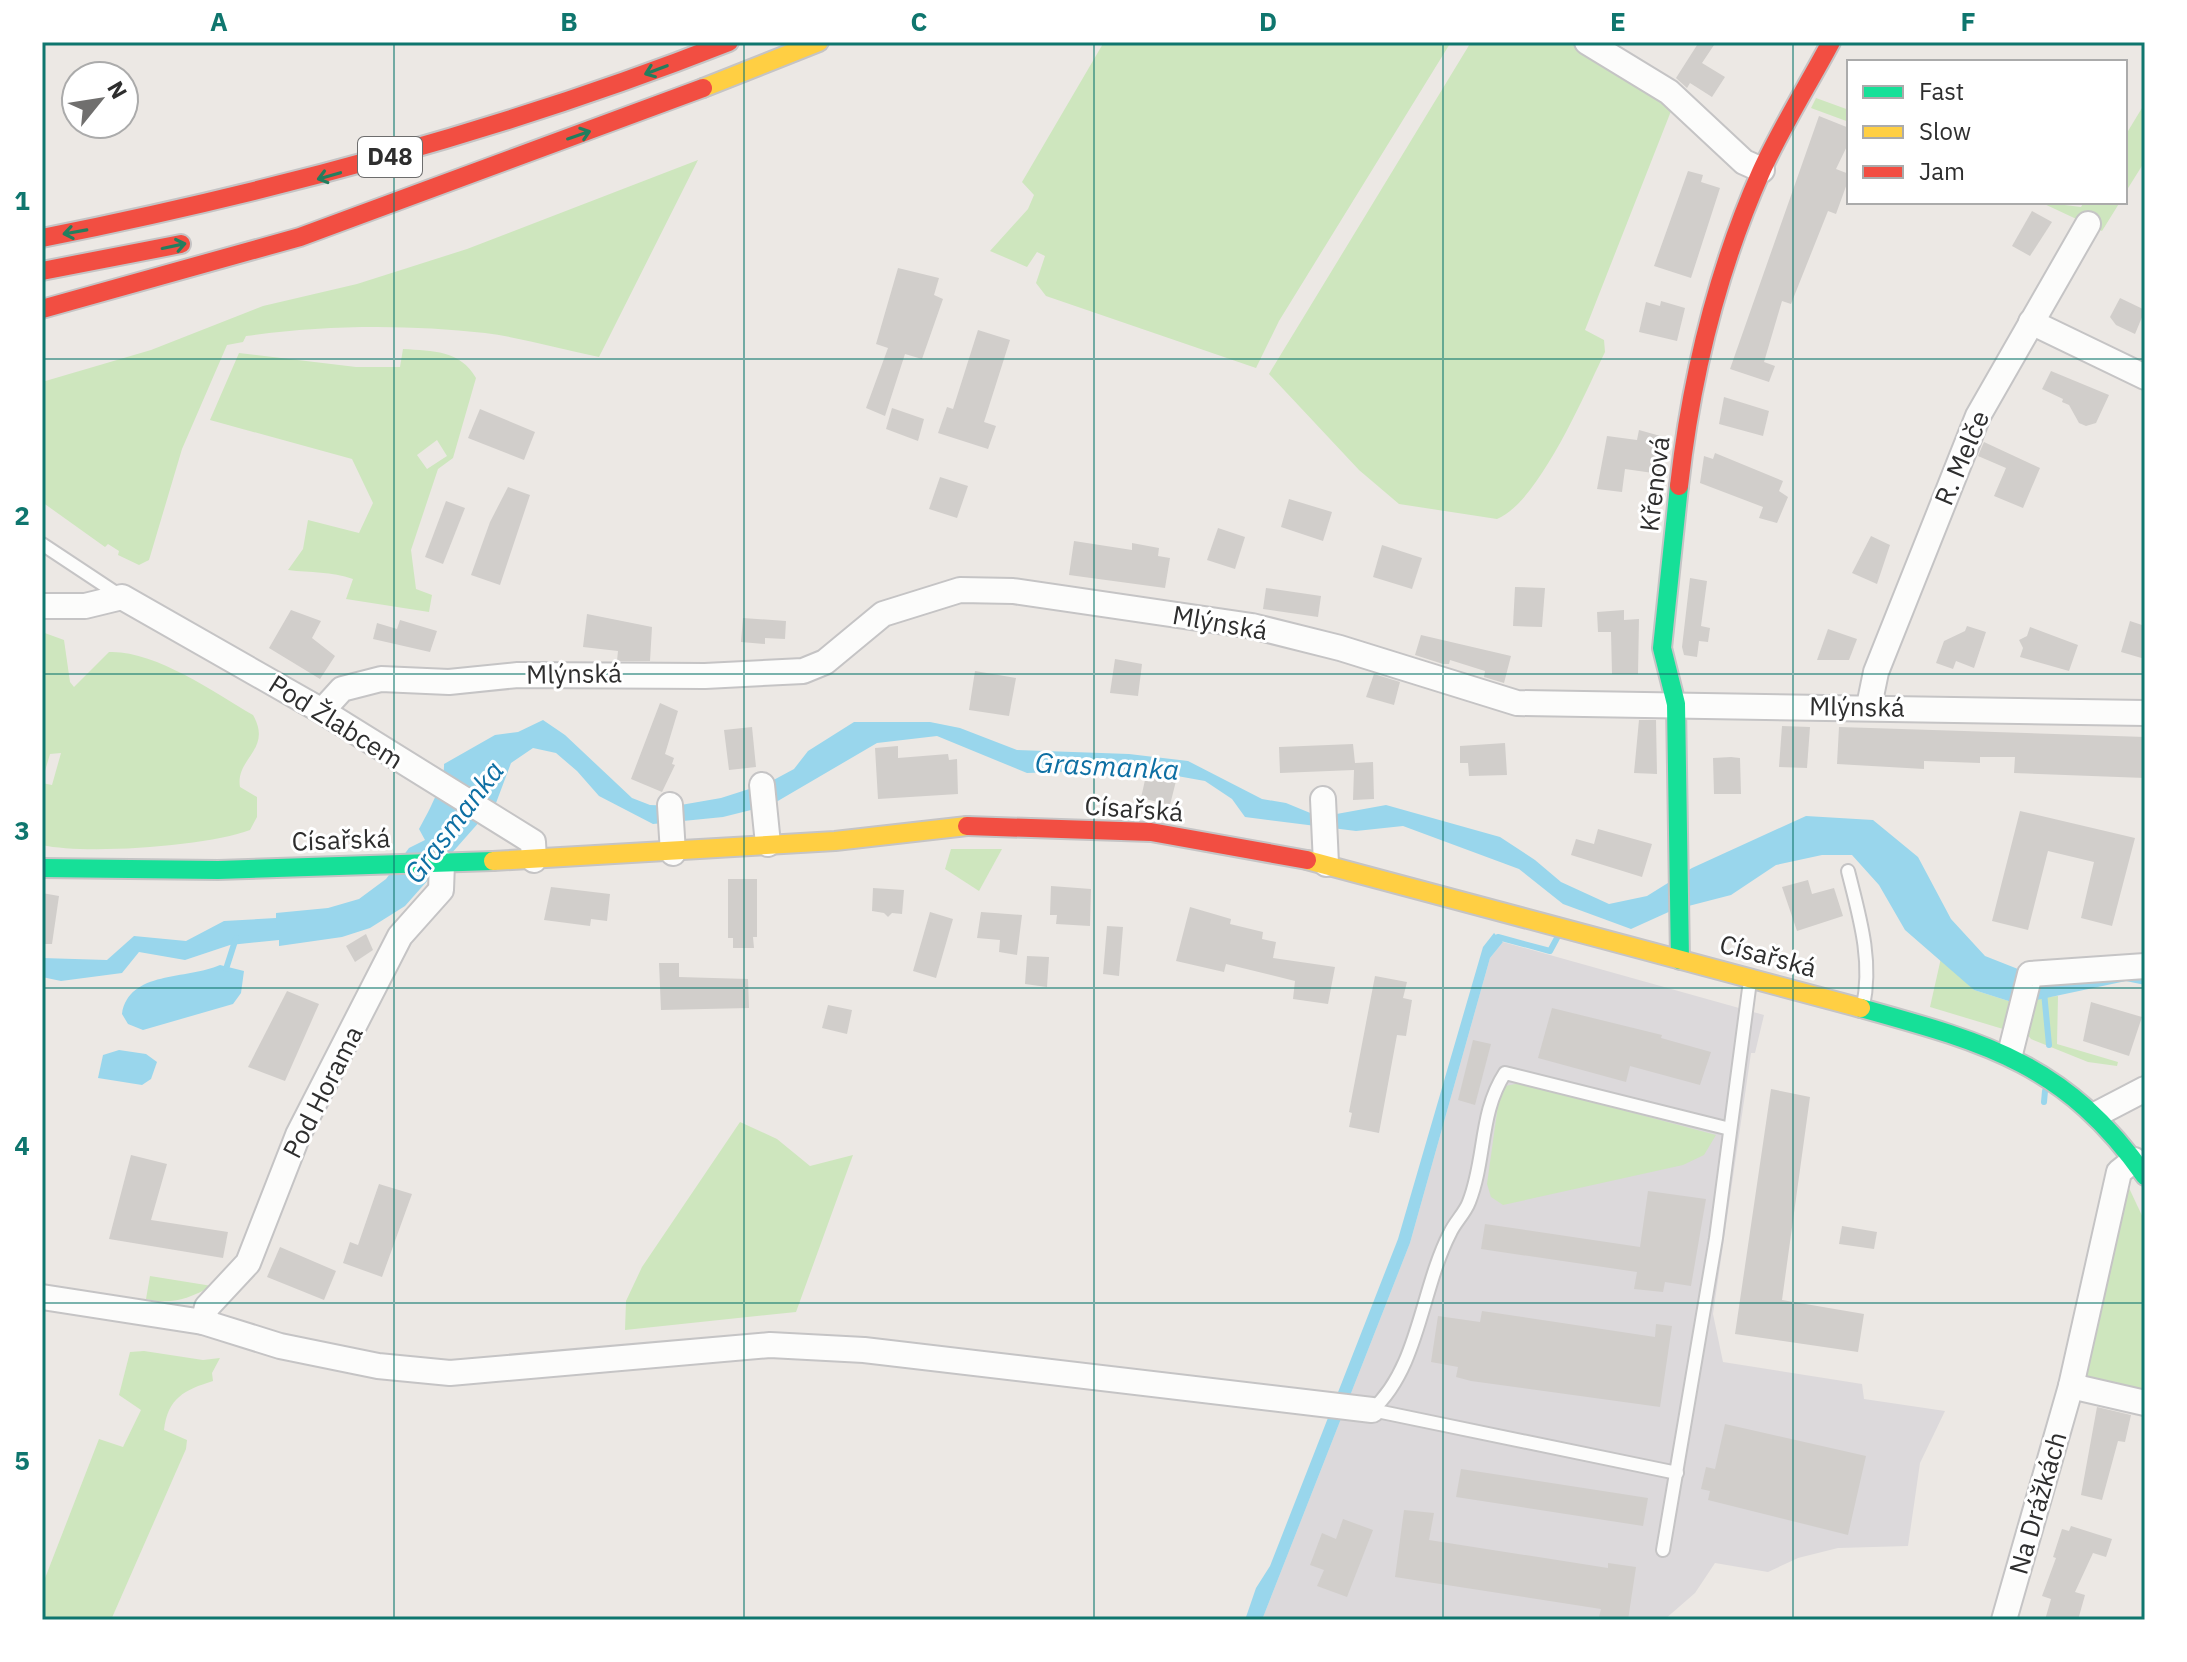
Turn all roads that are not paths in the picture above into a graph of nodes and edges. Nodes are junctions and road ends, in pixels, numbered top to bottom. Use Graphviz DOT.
graph roads {
  1 [pos="729,42"];
  2 [pos="819,42"];
  3 [pos="1587,42"];
  4 [pos="1831,42"];
  5 [pos="505,160"];
  6 [pos="1762,170"];
  7 [pos="293,219"];
  8 [pos="2088,224"];
  9 [pos="42,238"];
  10 [pos="202,240"];
  11 [pos="42,271"];
  12 [pos="42,309"];
  13 [pos="2031,322"];
  14 [pos="2145,377"];
  15 [pos="42,544"];
  16 [pos="122,597"];
  17 [pos="42,606"];
  18 [pos="1676,704"];
  19 [pos="1869,706"];
  20 [pos="322,711"];
  21 [pos="2145,713"];
  22 [pos="763,796"];
  23 [pos="671,815"];
  24 [pos="1324,815"];
  25 [pos="768,844"];
  26 [pos="673,853"];
  27 [pos="534,860"];
  28 [pos="442,863"];
  29 [pos="1326,864"];
  30 [pos="42,868"];
  31 [pos="1848,871"];
  32 [pos="1680,960"];
  33 [pos="2145,966"];
  34 [pos="1750,978"];
  35 [pos="1863,1008"];
  36 [pos="2010,1054"];
  37 [pos="2145,1089"];
  38 [pos="2097,1114"];
  39 [pos="1730,1129"];
  40 [pos="2140,1168"];
  41 [pos="42,1297"];
  42 [pos="203,1322"];
  43 [pos="2071,1386"];
  44 [pos="2145,1403"];
  45 [pos="1372,1410"];
  46 [pos="1677,1473"];
  47 [pos="1663,1550"];
  48 [pos="2004,1620"];
  1 -- 9 [label="main road, D48, one-way"];
  5 -- 2 [label="main road, D48, one-way"];
  3 -- 6 [label="street"];
  4 -- 6 [label="main road, Křenová"];
  5 -- 7 [label="main road, D48"];
  5 -- 12 [label="main road"];
  6 -- 18 [label="main road, Křenová"];
  8 -- 13 [label="street, R. Melče"];
  11 -- 10 [label="main road, one-way"];
  13 -- 14 [label="street"];
  13 -- 19 [label="street, R. Melče"];
  15 -- 16 [label="lane"];
  16 -- 17 [label="street"];
  16 -- 20 [label="street, Pod Žlabcem"];
  18 -- 19 [label="street, Mlýnská"];
  18 -- 20 [label="street, Mlýnská"];
  18 -- 32 [label="main road, Křenová"];
  19 -- 21 [label="street, Mlýnská"];
  20 -- 27 [label="street, Pod Žlabcem"];
  22 -- 25 [label="street"];
  23 -- 26 [label="street"];
  24 -- 29 [label="street"];
  25 -- 26 [label="main road, Císařská"];
  25 -- 29 [label="main road, Císařská"];
  26 -- 27 [label="main road, Císařská"];
  27 -- 28 [label="main road, Císařská"];
  28 -- 30 [label="main road, Císařská"];
  28 -- 42 [label="street, Pod Horama"];
  29 -- 32 [label="main road, Císařská"];
  31 -- 35 [label="lane"];
  32 -- 34 [label="main road, Císařská"];
  33 -- 36 [label="street"];
  34 -- 35 [label="main road, Císařská"];
  34 -- 39 [label="lane"];
  35 -- 36 [label="main road, Císařská"];
  36 -- 38 [label="main road, Císařská"];
  37 -- 38 [label="street"];
  38 -- 40 [label="main road, Císařská"];
  39 -- 45 [label="lane"];
  39 -- 46 [label="lane"];
  40 -- 43 [label="street, Na Drážkách"];
  41 -- 42 [label="street"];
  42 -- 45 [label="street"];
  43 -- 44 [label="street"];
  43 -- 48 [label="street, Na Drážkách"];
  45 -- 46 [label="lane"];
  46 -- 47 [label="lane"];
}
